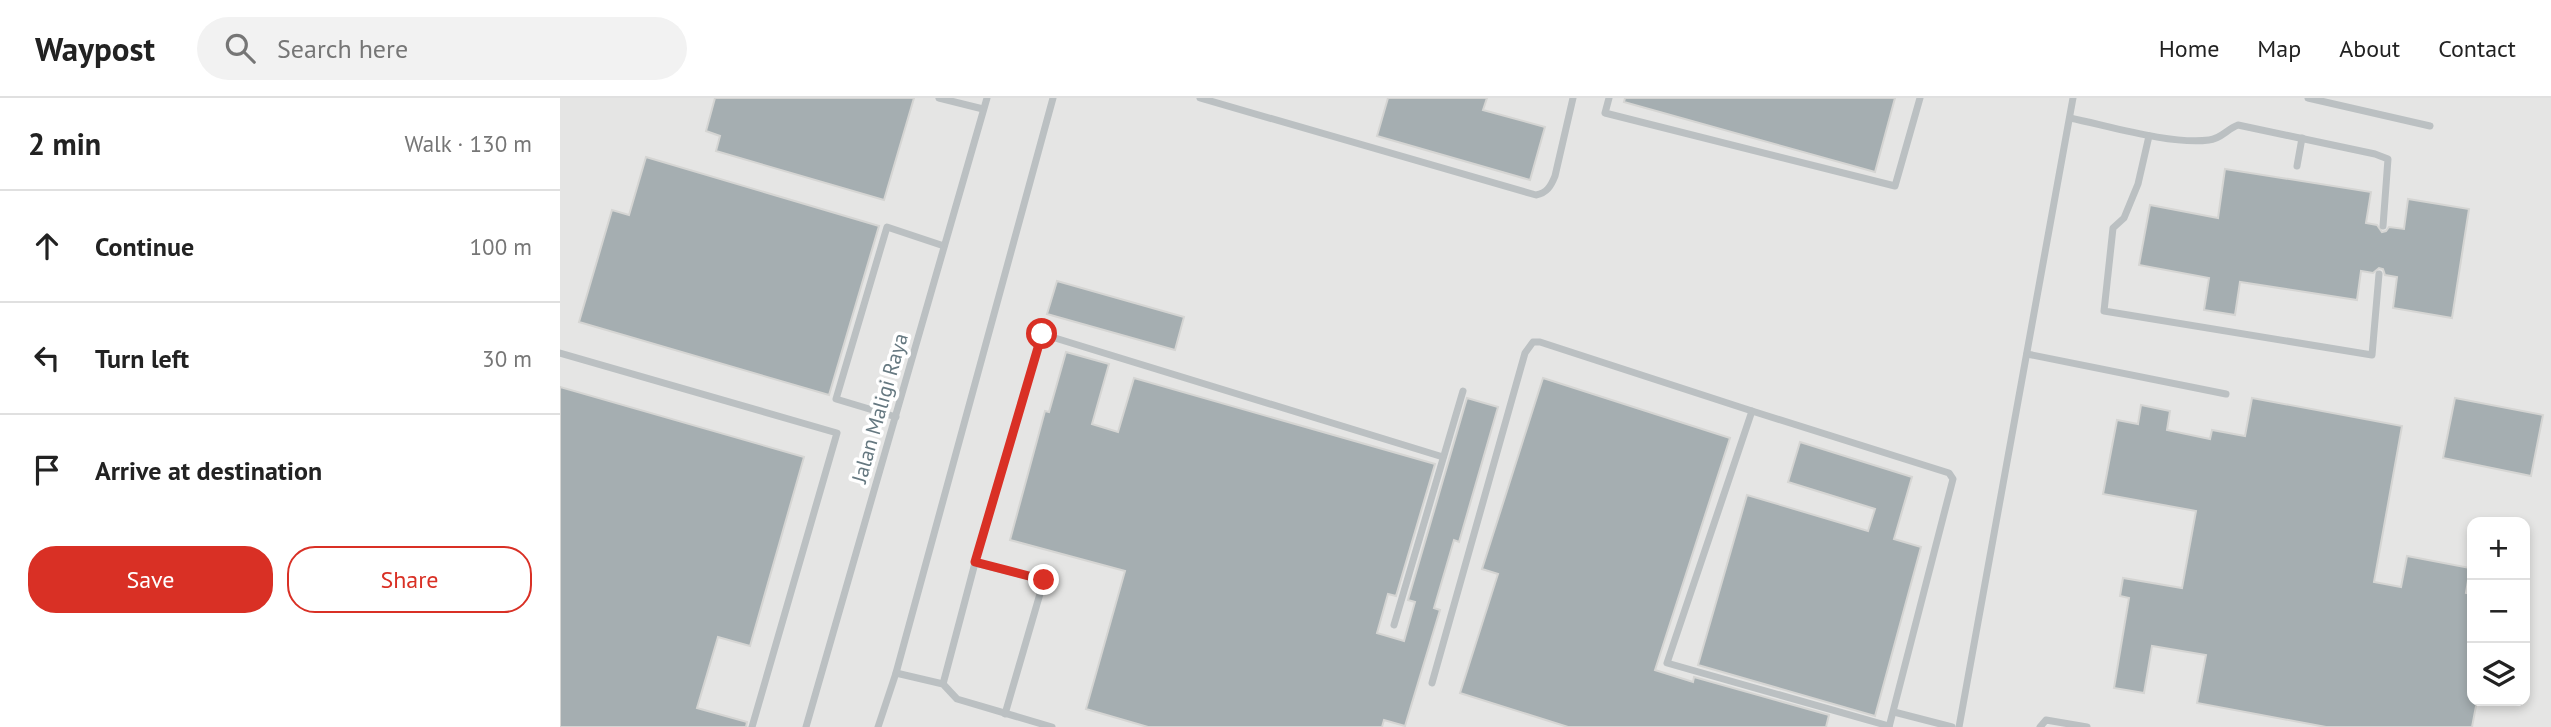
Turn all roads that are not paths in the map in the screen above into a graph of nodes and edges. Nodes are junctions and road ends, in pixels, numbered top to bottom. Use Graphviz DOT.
graph roads {
  1 [pos="939,98"];
  2 [pos="987,98"];
  3 [pos="1054,98"];
  4 [pos="1200,98"];
  5 [pos="1573,98"];
  6 [pos="1609,98"];
  7 [pos="1920,98"];
  8 [pos="2073,98"];
  9 [pos="2308,98"];
  10 [pos="983,109"];
  11 [pos="2070,118"];
  12 [pos="2430,126"];
  13 [pos="2149,135"];
  14 [pos="2302,138"];
  15 [pos="2297,166"];
  16 [pos="2383,226"];
  17 [pos="944,246"];
  18 [pos="2379,274"];
  19 [pos="560,353"];
  20 [pos="2026,354"];
  21 [pos="1463,391"];
  22 [pos="2225,394"];
  23 [pos="1752,411"];
  24 [pos="895,417"];
  25 [pos="1443,457"];
  26 [pos="975,562"];
  27 [pos="1395,625"];
  28 [pos="896,673"];
  29 [pos="1432,683"];
  30 [pos="943,684"];
  31 [pos="1894,712"];
  32 [pos="1005,714"];
  33 [pos="752,727"];
  34 [pos="806,727"];
  35 [pos="878,727"];
  36 [pos="1052,727"];
  37 [pos="1889,727"];
  38 [pos="1952,727"];
  39 [pos="1959,727"];
  40 [pos="2040,727"];
  41 [pos="2087,727"];
  1 -- 10 [label="lane"];
  2 -- 10 [label="lane, Jalan Maligi Raya"];
  3 -- 28 [label="lane"];
  4 -- 5 [label="lane"];
  6 -- 7 [label="lane"];
  8 -- 11 [label="lane"];
  9 -- 12 [label="lane"];
  10 -- 17 [label="lane, Jalan Maligi Raya"];
  11 -- 13 [label="lane"];
  11 -- 20 [label="lane"];
  13 -- 14 [label="lane"];
  13 -- 18 [label="lane"];
  14 -- 15 [label="lane"];
  14 -- 16 [label="lane"];
  17 -- 24 [label="lane, Jalan Maligi Raya"];
  17 -- 24 [label="lane"];
  19 -- 33 [label="lane"];
  20 -- 22 [label="lane"];
  20 -- 39 [label="lane"];
  21 -- 25 [label="lane"];
  23 -- 29 [label="lane"];
  23 -- 31 [label="lane"];
  23 -- 37 [label="lane"];
  24 -- 34 [label="lane, Jalan Maligi Raya"];
  25 -- 26 [label="lane"];
  25 -- 27 [label="lane"];
  26 -- 30 [label="lane"];
  26 -- 32 [label="lane"];
  28 -- 30 [label="lane"];
  28 -- 35 [label="lane"];
  30 -- 32 [label="lane"];
  31 -- 37 [label="lane"];
  31 -- 38 [label="lane"];
  32 -- 36 [label="lane"];
  40 -- 41 [label="lane"];
}
